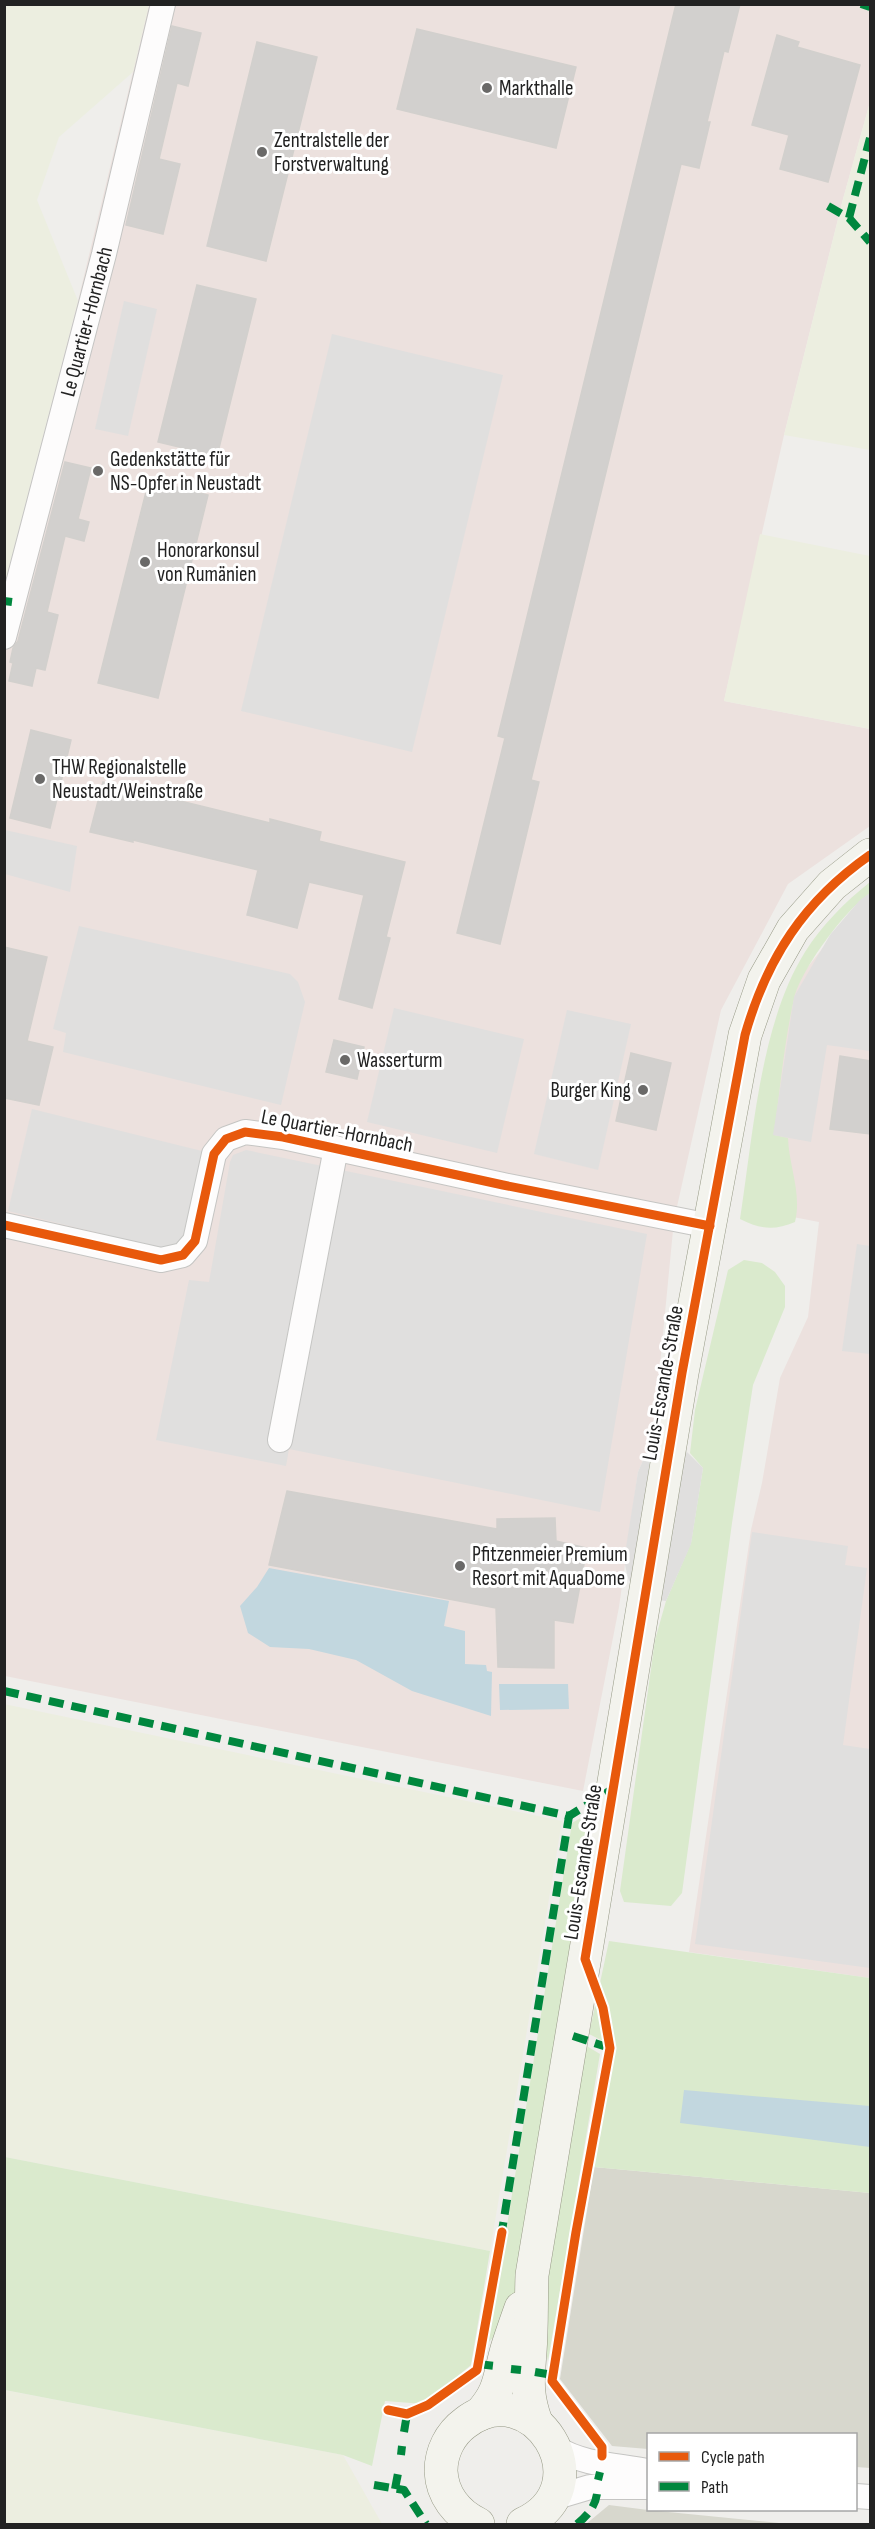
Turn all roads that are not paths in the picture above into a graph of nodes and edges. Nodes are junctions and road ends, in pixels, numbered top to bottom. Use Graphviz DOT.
graph roads {
  1 [pos="162,4"];
  2 [pos="4,637"];
  3 [pos="870,855"];
  4 [pos="336,1149"];
  5 [pos="4,1225"];
  6 [pos="710,1226"];
  7 [pos="280,1440"];
  8 [pos="532,2276"];
  9 [pos="480,2414"];
  10 [pos="536,2422"];
  11 [pos="556,2448"];
  12 [pos="647,2471"];
  13 [pos="647,2487"];
  14 [pos="553,2499"];
  15 [pos="469,2522"];
  16 [pos="523,2524"];
  1 -- 2 [label="street, Le Quartier-Hornbach"];
  3 -- 6 [label="street, Louis-Escande-Straße"];
  4 -- 5 [label="street, Le Quartier-Hornbach"];
  4 -- 6 [label="street, Le Quartier-Hornbach"];
  4 -- 7 [label="street, Le Quartier-Hornbach"];
  6 -- 8 [label="street, Louis-Escande-Straße"];
  8 -- 9 [label="street, Louis-Escande-Straße"];
  8 -- 10 [label="street, Louis-Escande-Straße"];
  9 -- 10 [label="street"];
  9 -- 15 [label="street"];
  10 -- 11 [label="street"];
  11 -- 12 [label="street"];
  11 -- 14 [label="street"];
  13 -- 14 [label="street"];
  14 -- 16 [label="street"];
}
